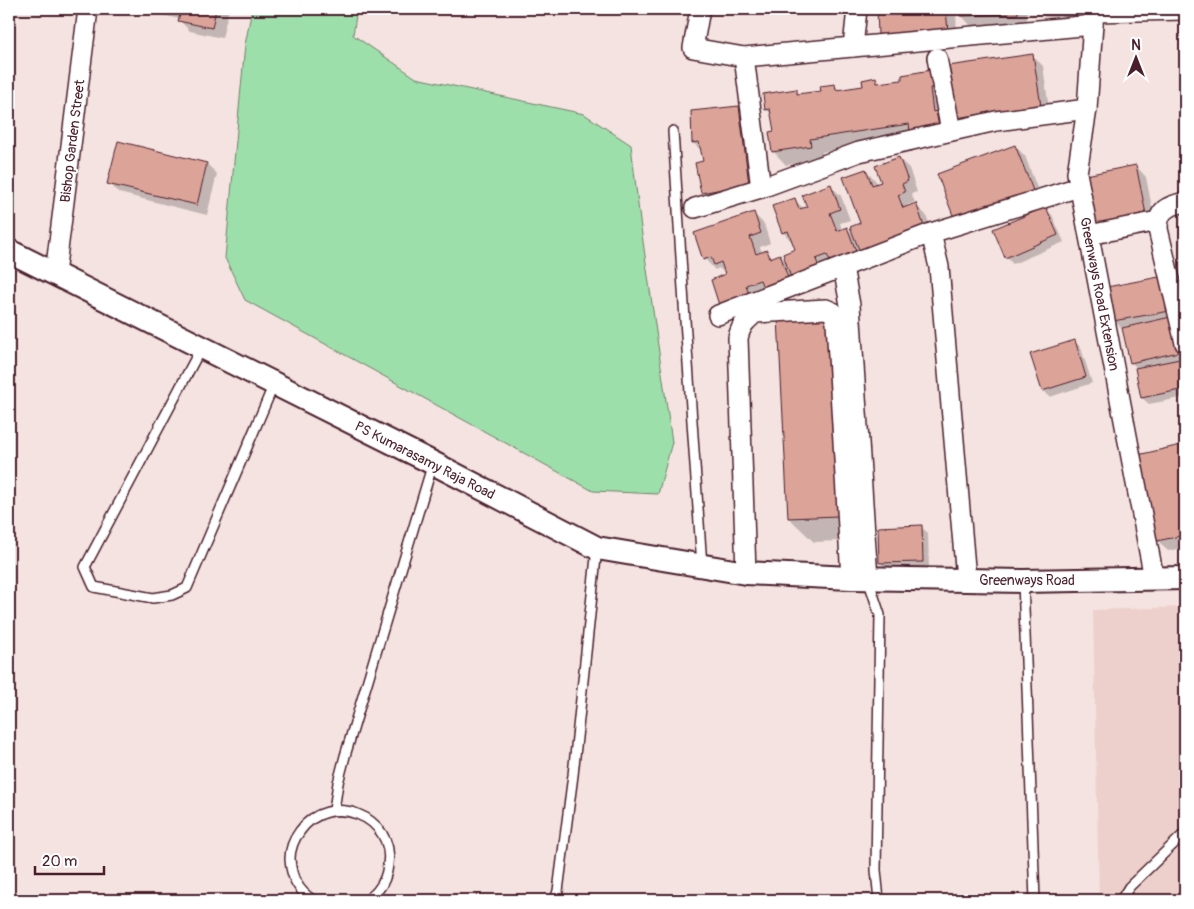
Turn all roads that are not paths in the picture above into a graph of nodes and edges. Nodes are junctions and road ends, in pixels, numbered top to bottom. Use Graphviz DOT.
graph roads {
  1 [pos="88,9"];
  2 [pos="700,9"];
  3 [pos="857,9"];
  4 [pos="1185,10"];
  5 [pos="1093,15"];
  6 [pos="853,47"];
  7 [pos="744,57"];
  8 [pos="937,58"];
  9 [pos="1087,109"];
  10 [pos="673,131"];
  11 [pos="951,131"];
  12 [pos="1079,187"];
  13 [pos="761,188"];
  14 [pos="1185,202"];
  15 [pos="695,208"];
  16 [pos="1158,221"];
  17 [pos="931,233"];
  18 [pos="1089,235"];
  19 [pos="9,251"];
  20 [pos="843,267"];
  21 [pos="55,274"];
  22 [pos="718,314"];
  23 [pos="1185,342"];
  24 [pos="201,347"];
  25 [pos="274,383"];
  26 [pos="433,463"];
  27 [pos="597,548"];
  28 [pos="702,566"];
  29 [pos="746,573"];
  30 [pos="859,578"];
  31 [pos="1154,578"];
  32 [pos="1185,578"];
  33 [pos="966,579"];
  34 [pos="1023,580"];
  35 [pos="334,810"];
  36 [pos="1185,833"];
  37 [pos="313,900"];
  38 [pos="367,900"];
  39 [pos="555,900"];
  40 [pos="879,900"];
  41 [pos="1036,900"];
  42 [pos="1121,900"];
  1 -- 21 [label="street, Bishop Garden Street"];
  2 -- 7 [label="street"];
  3 -- 6 [label="street"];
  4 -- 5 [label="street"];
  5 -- 6 [label="street"];
  5 -- 9 [label="street, Greenways Road Extension"];
  6 -- 7 [label="street"];
  7 -- 13 [label="street"];
  8 -- 11 [label="street"];
  9 -- 11 [label="street"];
  9 -- 12 [label="street, Greenways Road Extension"];
  10 -- 28 [label="lane"];
  11 -- 13 [label="street"];
  12 -- 17 [label="street"];
  12 -- 18 [label="street, Greenways Road Extension"];
  13 -- 15 [label="street"];
  14 -- 16 [label="street"];
  16 -- 18 [label="street"];
  16 -- 23 [label="street"];
  17 -- 20 [label="street"];
  17 -- 33 [label="street"];
  18 -- 31 [label="street, Greenways Road Extension"];
  19 -- 21 [label="street, PS Kumarasamy Raja Road"];
  20 -- 22 [label="street"];
  20 -- 30 [label="street"];
  21 -- 24 [label="street, PS Kumarasamy Raja Road"];
  24 -- 25 [label="street, PS Kumarasamy Raja Road"];
  24 -- 25 [label="lane"];
  25 -- 26 [label="street, PS Kumarasamy Raja Road"];
  26 -- 27 [label="street, PS Kumarasamy Raja Road"];
  26 -- 35 [label="lane"];
  27 -- 28 [label="street, PS Kumarasamy Raja Road"];
  27 -- 39 [label="lane"];
  28 -- 29 [label="street, PS Kumarasamy Raja Road"];
  29 -- 30 [label="street, PS Kumarasamy Raja Road"];
  29 -- 30 [label="street"];
  30 -- 33 [label="street, Greenways Road"];
  30 -- 40 [label="lane"];
  31 -- 32 [label="street, Greenways Road"];
  31 -- 34 [label="street, Greenways Road"];
  33 -- 34 [label="street, Greenways Road"];
  34 -- 41 [label="lane"];
  35 -- 37 [label="lane"];
  35 -- 38 [label="lane"];
  36 -- 42 [label="lane"];
}
